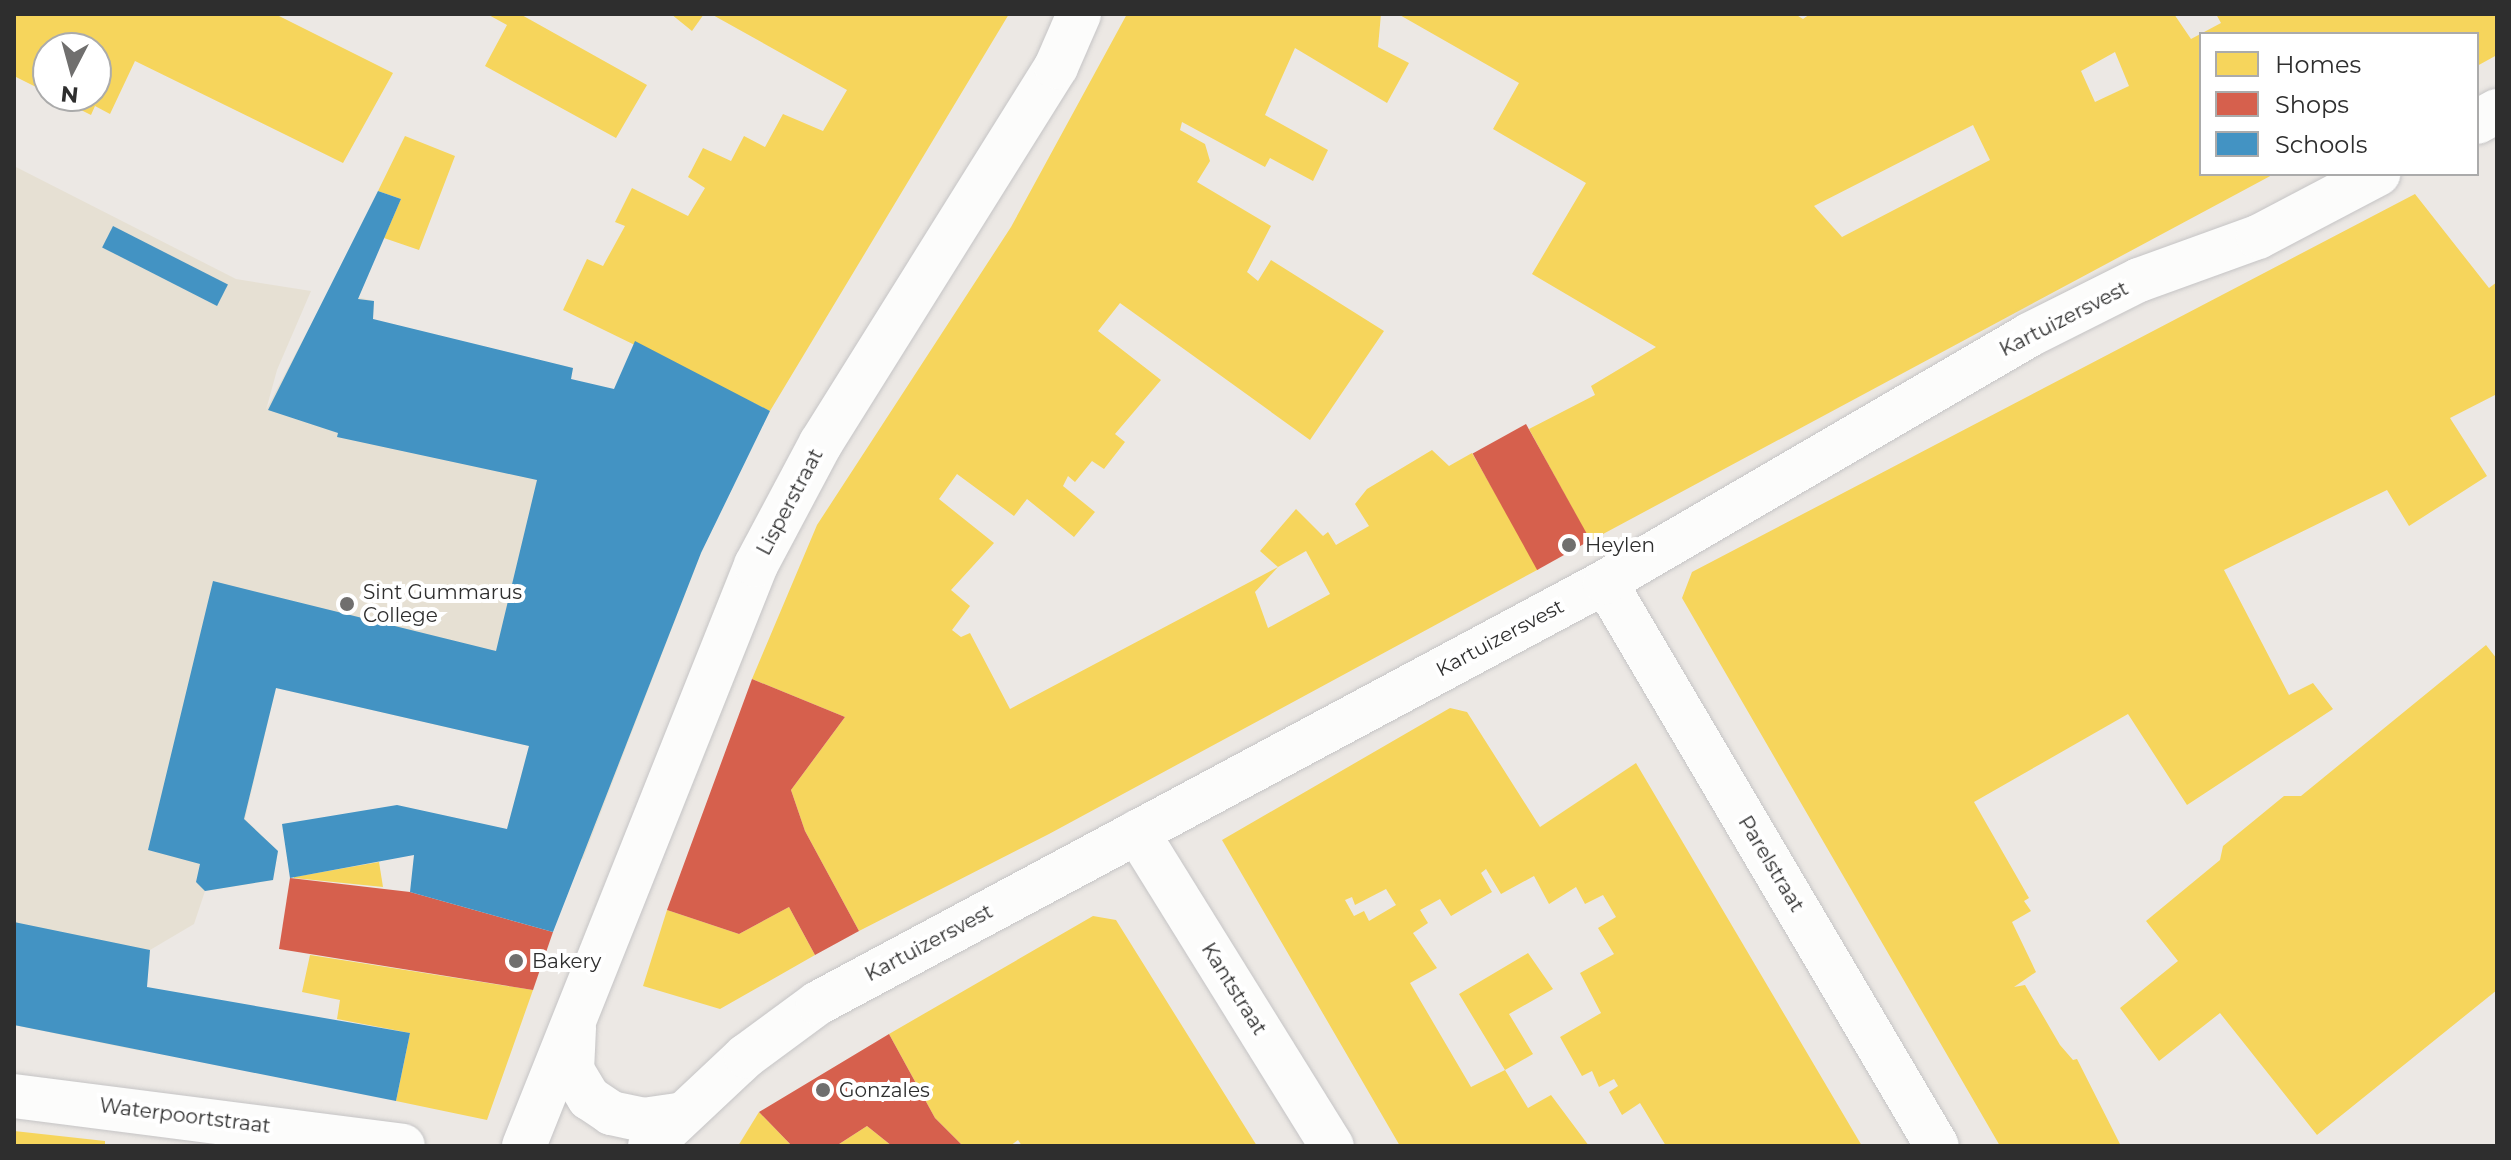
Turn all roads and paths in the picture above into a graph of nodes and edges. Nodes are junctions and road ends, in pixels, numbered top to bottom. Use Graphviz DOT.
graph roads {
  1 [pos="1079,14"];
  2 [pos="2497,111"];
  3 [pos="2479,121"];
  4 [pos="2374,176"];
  5 [pos="1605,582"];
  6 [pos="1137,832"];
  7 [pos="574,1026"];
  8 [pos="14,1096"];
  9 [pos="664,1131"];
  10 [pos="403,1146"];
  11 [pos="524,1146"];
  12 [pos="1332,1146"];
  13 [pos="1937,1146"];
  1 -- 7 [label="street, Lisperstraat"];
  2 -- 3 [label="street"];
  4 -- 5 [label="street, Kartuizersvest"];
  5 -- 6 [label="street, Kartuizersvest"];
  5 -- 13 [label="street, Parelstraat"];
  6 -- 9 [label="street, Kartuizersvest"];
  6 -- 12 [label="street, Kantstraat"];
  7 -- 9 [label="street, Lisperstraat"];
  7 -- 11 [label="street, Lisperstraat"];
  8 -- 10 [label="street, Waterpoortstraat"];
}
